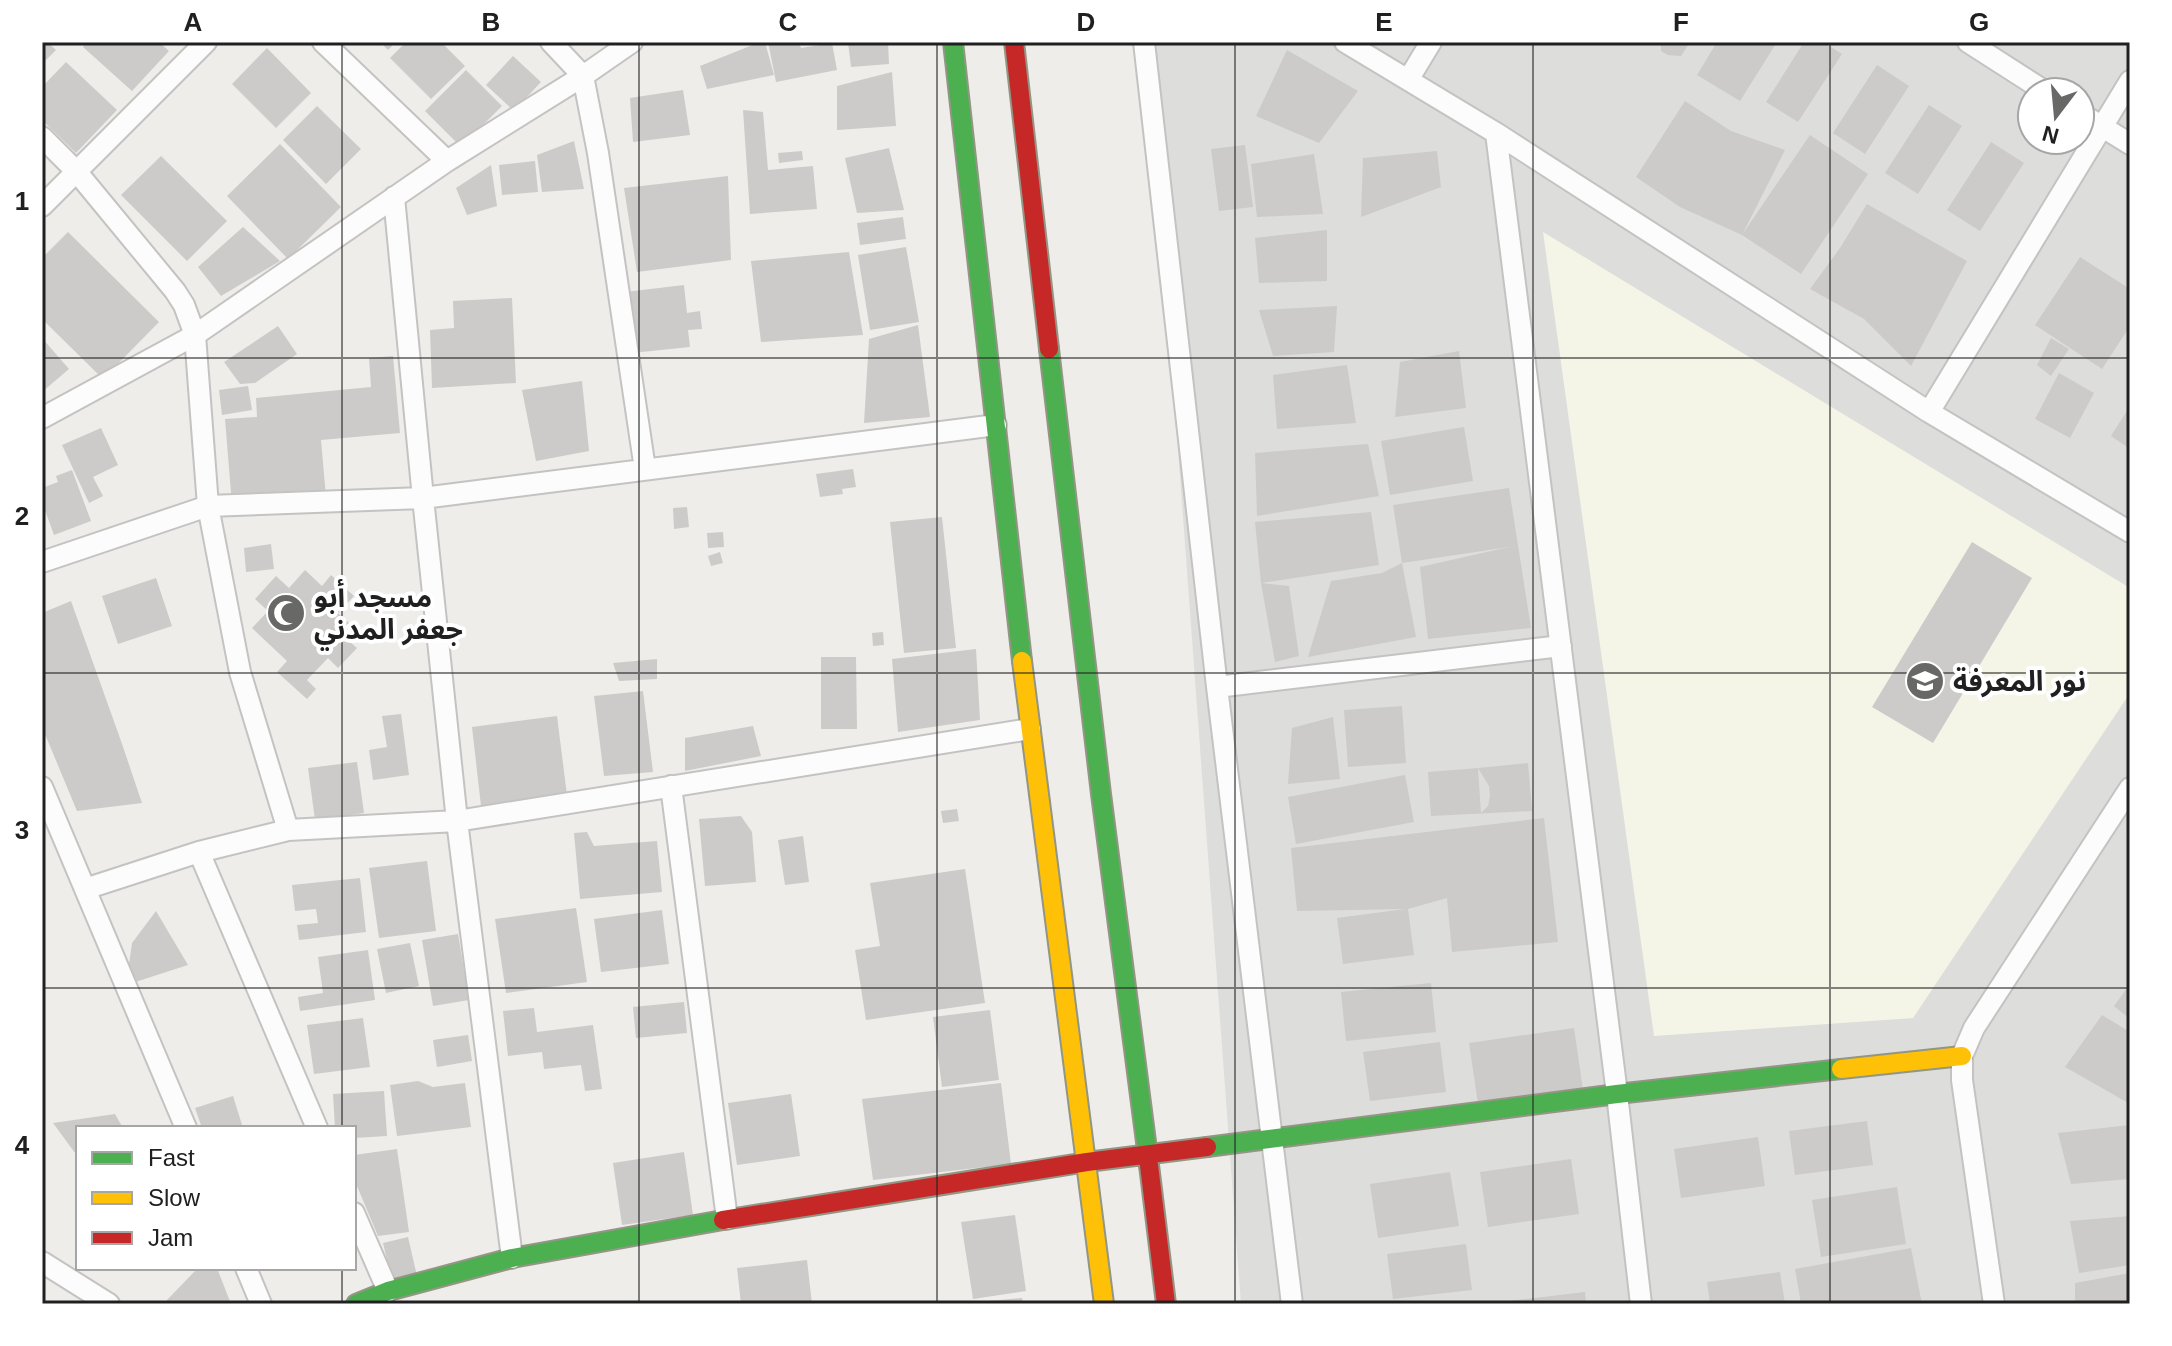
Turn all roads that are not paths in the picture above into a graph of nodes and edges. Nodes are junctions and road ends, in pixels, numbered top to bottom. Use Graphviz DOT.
graph roads {
  1 [pos="206,42"];
  2 [pos="323,42"];
  3 [pos="551,42"];
  4 [pos="632,42"];
  5 [pos="953,42"];
  6 [pos="1014,42"];
  7 [pos="1144,42"];
  8 [pos="1345,42"];
  9 [pos="1431,42"];
  10 [pos="1968,42"];
  11 [pos="583,76"];
  12 [pos="2021,76"];
  13 [pos="1408,80"];
  14 [pos="2130,81"];
  15 [pos="2096,124"];
  16 [pos="2101,127"];
  17 [pos="1496,133"];
  18 [pos="42,137"];
  19 [pos="2130,144"];
  20 [pos="447,161"];
  21 [pos="76,171"];
  22 [pos="394,197"];
  23 [pos="42,206"];
  24 [pos="195,335"];
  25 [pos="1929,412"];
  26 [pos="42,418"];
  27 [pos="996,425"];
  28 [pos="645,469"];
  29 [pos="423,498"];
  30 [pos="208,506"];
  31 [pos="2130,532"];
  32 [pos="42,562"];
  33 [pos="1561,646"];
  34 [pos="1217,687"];
  35 [pos="1030,729"];
  36 [pos="671,786"];
  37 [pos="42,787"];
  38 [pos="2130,788"];
  39 [pos="457,821"];
  40 [pos="288,830"];
  41 [pos="199,852"];
  42 [pos="85,889"];
  43 [pos="1962,1056"];
  44 [pos="1617,1094"];
  45 [pos="185,1126"];
  46 [pos="316,1126"];
  47 [pos="1272,1139"];
  48 [pos="1149,1154"];
  49 [pos="1087,1162"];
  50 [pos="356,1218"];
  51 [pos="727,1219"];
  52 [pos="512,1258"];
  53 [pos="42,1262"];
  54 [pos="247,1270"];
  55 [pos="388,1291"];
  56 [pos="361,1303"];
  57 [pos="109,1304"];
  58 [pos="261,1304"];
  59 [pos="1104,1304"];
  60 [pos="1166,1304"];
  61 [pos="1292,1304"];
  62 [pos="1641,1304"];
  63 [pos="1994,1304"];
  1 -- 21 [label="street"];
  2 -- 20 [label="street"];
  3 -- 11 [label="street"];
  4 -- 11 [label="street"];
  5 -- 27 [label="main road"];
  6 -- 48 [label="main road"];
  7 -- 34 [label="street"];
  8 -- 13 [label="street"];
  9 -- 13 [label="street"];
  10 -- 12 [label="street"];
  11 -- 20 [label="street"];
  11 -- 28 [label="street"];
  13 -- 17 [label="street"];
  14 -- 16 [label="street"];
  15 -- 16 [label="street"];
  16 -- 19 [label="street"];
  16 -- 25 [label="street"];
  17 -- 25 [label="street"];
  17 -- 33 [label="street"];
  18 -- 21 [label="street"];
  20 -- 22 [label="street"];
  21 -- 23 [label="street"];
  21 -- 24 [label="street"];
  22 -- 24 [label="street"];
  22 -- 29 [label="street"];
  24 -- 26 [label="street"];
  24 -- 30 [label="street"];
  25 -- 31 [label="street"];
  27 -- 28 [label="street"];
  27 -- 35 [label="main road"];
  28 -- 29 [label="street"];
  29 -- 30 [label="street"];
  29 -- 39 [label="street"];
  30 -- 32 [label="street"];
  30 -- 40 [label="street"];
  33 -- 34 [label="street"];
  33 -- 44 [label="street"];
  34 -- 47 [label="street"];
  35 -- 36 [label="street"];
  35 -- 49 [label="main road"];
  36 -- 39 [label="street"];
  36 -- 51 [label="street"];
  37 -- 42 [label="street"];
  38 -- 43 [label="street"];
  39 -- 40 [label="street"];
  39 -- 52 [label="street"];
  40 -- 41 [label="street"];
  41 -- 42 [label="street"];
  41 -- 46 [label="street"];
  42 -- 45 [label="street"];
  43 -- 44 [label="main road"];
  43 -- 63 [label="street"];
  44 -- 47 [label="main road"];
  44 -- 62 [label="street"];
  47 -- 48 [label="main road"];
  47 -- 61 [label="street"];
  48 -- 49 [label="main road"];
  48 -- 60 [label="main road"];
  49 -- 51 [label="main road"];
  49 -- 59 [label="main road"];
  50 -- 55 [label="street"];
  51 -- 52 [label="main road"];
  52 -- 55 [label="main road"];
  53 -- 57 [label="street"];
  54 -- 58 [label="street"];
  55 -- 56 [label="main road"];
}
